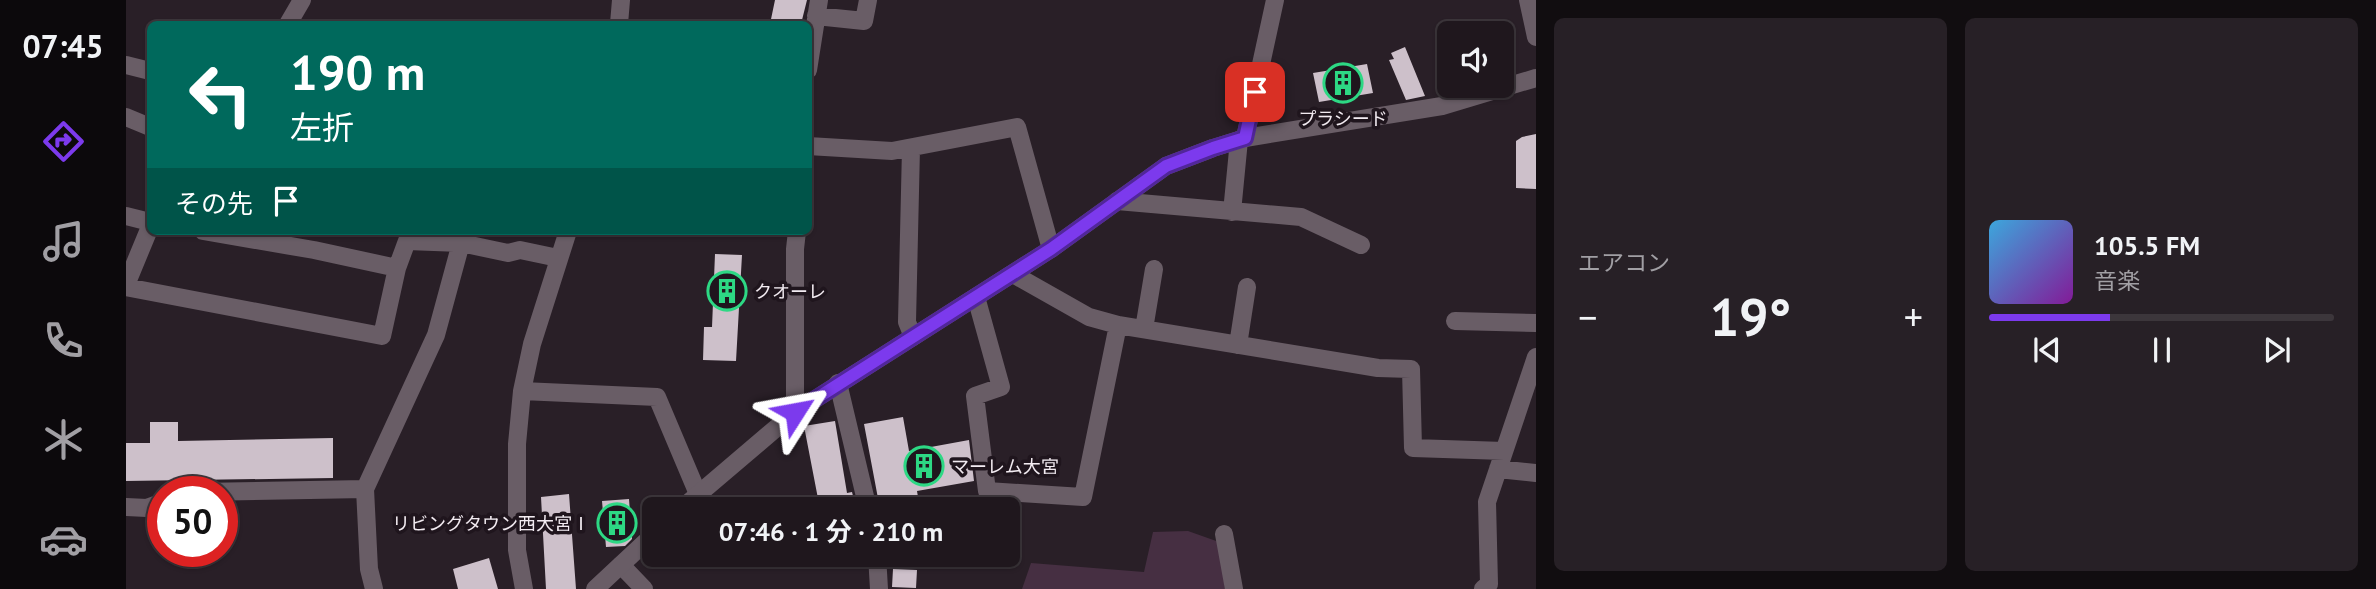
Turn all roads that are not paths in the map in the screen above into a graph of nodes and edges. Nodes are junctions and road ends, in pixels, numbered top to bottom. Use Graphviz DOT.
graph roads {
  1 [pos="302,0"];
  2 [pos="621,0"];
  3 [pos="868,0"];
  4 [pos="1275,0"];
  5 [pos="1528,0"];
  6 [pos="817,8"];
  7 [pos="290,21"];
  8 [pos="619,21"];
  9 [pos="1536,37"];
  10 [pos="812,42"];
  11 [pos="126,65"];
  12 [pos="147,70"];
  13 [pos="1536,78"];
  14 [pos="126,117"];
  15 [pos="147,126"];
  16 [pos="1242,139"];
  17 [pos="812,146"];
  18 [pos="911,148"];
  19 [pos="1117,201"];
  20 [pos="1232,212"];
  21 [pos="126,216"];
  22 [pos="147,221"];
  23 [pos="147,235"];
  24 [pos="226,235"];
  25 [pos="317,235"];
  26 [pos="567,235"];
  27 [pos="797,235"];
  28 [pos="437,236"];
  29 [pos="461,243"];
  30 [pos="1361,245"];
  31 [pos="1051,249"];
  32 [pos="314,250"];
  33 [pos="558,258"];
  34 [pos="397,268"];
  35 [pos="1154,269"];
  36 [pos="1013,274"];
  37 [pos="126,286"];
  38 [pos="1247,287"];
  39 [pos="976,297"];
  40 [pos="1455,321"];
  41 [pos="1536,323"];
  42 [pos="1118,325"];
  43 [pos="1144,330"];
  44 [pos="913,337"];
  45 [pos="1238,345"];
  46 [pos="1536,357"];
  47 [pos="838,383"];
  48 [pos="522,391"];
  49 [pos="1529,399"];
  50 [pos="795,412"];
  51 [pos="1501,460"];
  52 [pos="1536,473"];
  53 [pos="365,489"];
  54 [pos="238,491"];
  55 [pos="698,494"];
  56 [pos="695,497"];
  57 [pos="865,497"];
  58 [pos="126,507"];
  59 [pos="147,508"];
  60 [pos="1224,534"];
  61 [pos="642,545"];
  62 [pos="621,565"];
  63 [pos="878,567"];
  64 [pos="374,589"];
  65 [pos="524,589"];
  66 [pos="595,589"];
  67 [pos="644,589"];
  68 [pos="879,589"];
  69 [pos="1234,589"];
  70 [pos="1483,589"];
  1 -- 7 [label="street"];
  2 -- 8 [label="street"];
  3 -- 6 [label="street"];
  4 -- 16 [label="street"];
  5 -- 9 [label="street"];
  6 -- 10 [label="street"];
  11 -- 12 [label="street"];
  13 -- 16 [label="street"];
  14 -- 15 [label="street"];
  16 -- 19 [label="street"];
  16 -- 20 [label="street"];
  17 -- 18 [label="street"];
  18 -- 31 [label="street"];
  18 -- 44 [label="street"];
  19 -- 20 [label="street"];
  19 -- 31 [label="street"];
  20 -- 30 [label="street"];
  21 -- 22 [label="street"];
  23 -- 37 [label="street"];
  24 -- 32 [label="street"];
  25 -- 32 [label="street"];
  26 -- 33 [label="street"];
  27 -- 50 [label="street"];
  28 -- 29 [label="street"];
  28 -- 34 [label="street"];
  29 -- 33 [label="street"];
  29 -- 53 [label="street"];
  31 -- 36 [label="street"];
  32 -- 34 [label="street"];
  33 -- 48 [label="street"];
  34 -- 37 [label="street"];
  35 -- 43 [label="street"];
  36 -- 39 [label="street"];
  36 -- 42 [label="street"];
  38 -- 45 [label="street"];
  39 -- 42 [label="street"];
  39 -- 44 [label="street"];
  40 -- 41 [label="street"];
  42 -- 43 [label="street"];
  43 -- 45 [label="street"];
  44 -- 47 [label="street"];
  45 -- 51 [label="street"];
  46 -- 49 [label="street"];
  47 -- 50 [label="street"];
  47 -- 57 [label="street"];
  48 -- 55 [label="street"];
  48 -- 65 [label="street"];
  49 -- 51 [label="street"];
  50 -- 55 [label="street"];
  51 -- 52 [label="street"];
  51 -- 70 [label="street"];
  53 -- 54 [label="street"];
  53 -- 64 [label="street"];
  55 -- 56 [label="street"];
  58 -- 59 [label="street"];
  60 -- 69 [label="street"];
  61 -- 62 [label="street"];
  62 -- 66 [label="street"];
  62 -- 67 [label="street"];
  63 -- 68 [label="street"];
}
